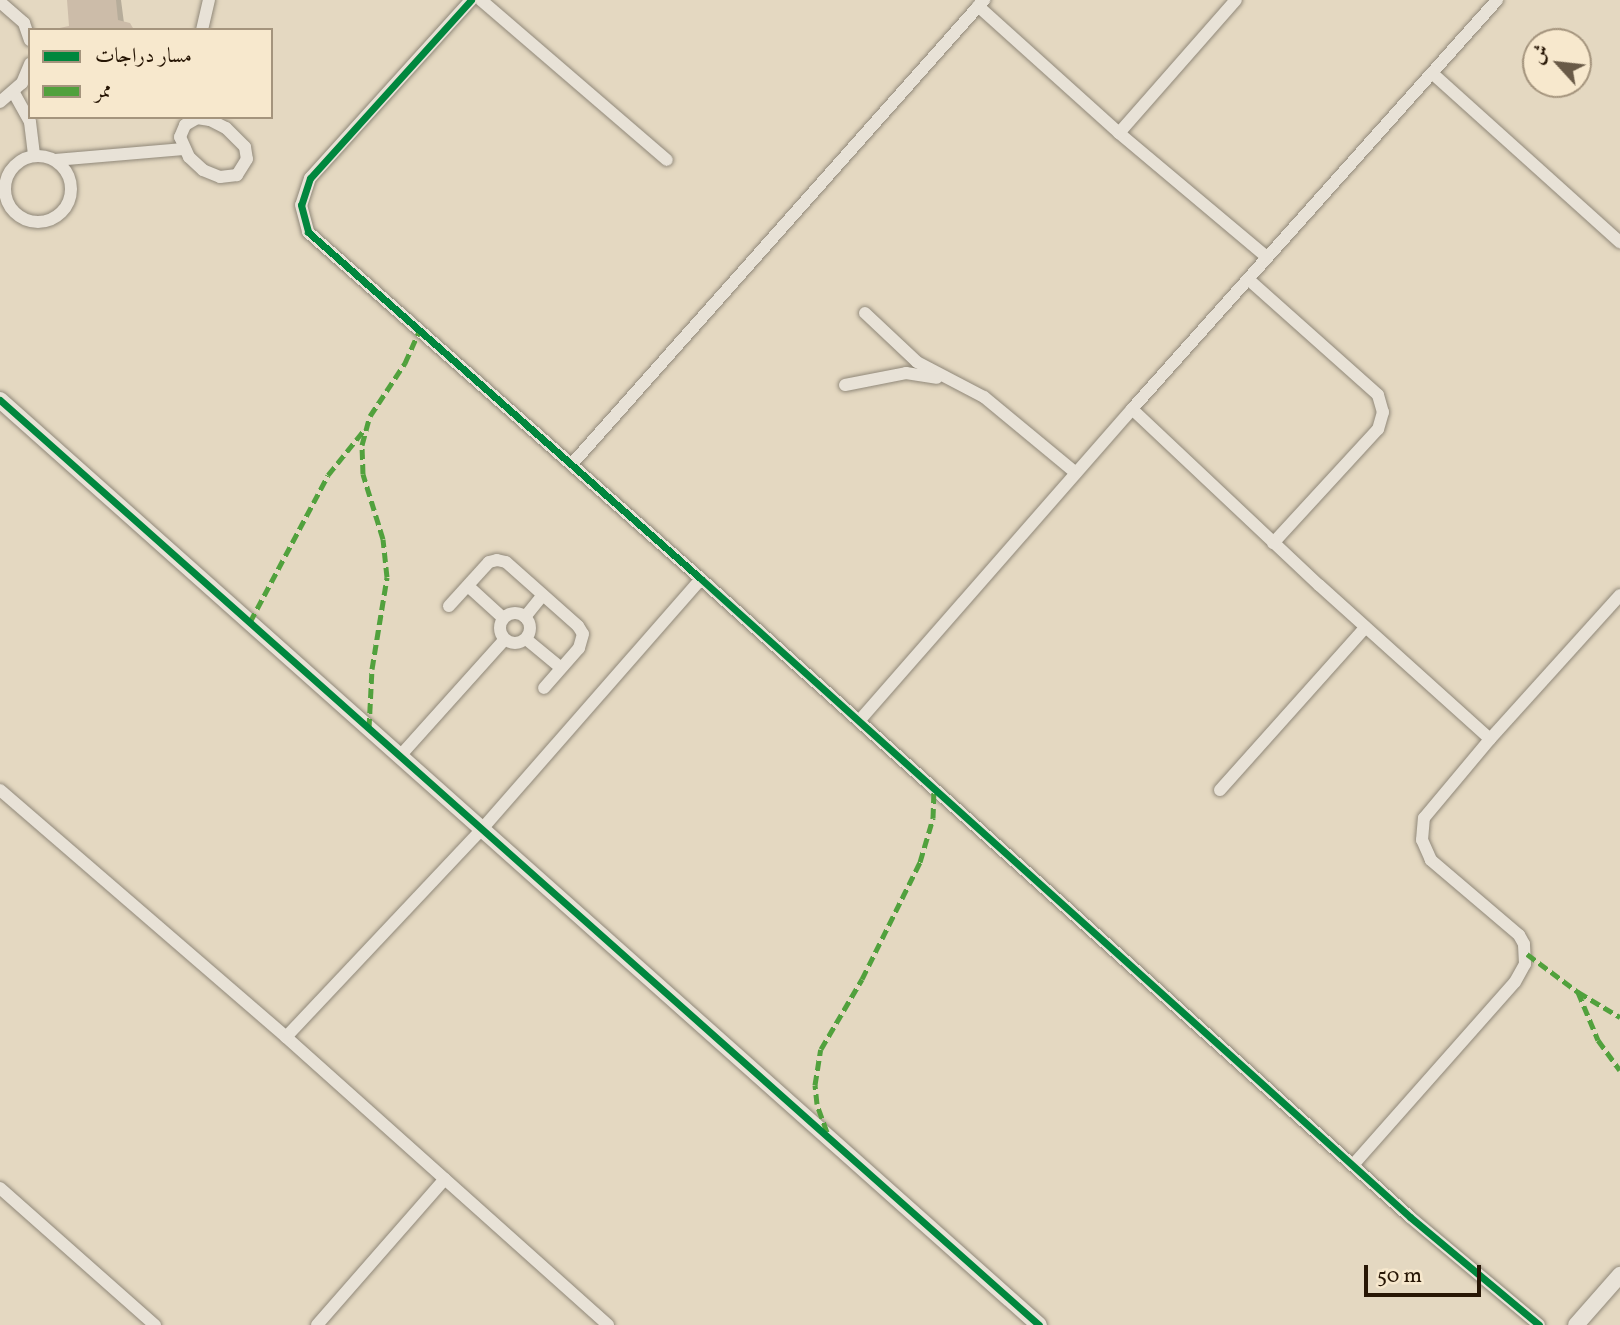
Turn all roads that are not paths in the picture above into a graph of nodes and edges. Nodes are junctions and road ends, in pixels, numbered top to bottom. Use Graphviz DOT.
graph roads {
  1 [pos="209,0"];
  2 [pos="471,0"];
  3 [pos="481,0"];
  4 [pos="1236,0"];
  5 [pos="1497,0"];
  6 [pos="5,2"];
  7 [pos="981,3"];
  8 [pos="202,28"];
  9 [pos="28,34"];
  10 [pos="28,69"];
  11 [pos="1432,73"];
  12 [pos="13,93"];
  13 [pos="0,102"];
  14 [pos="28,119"];
  15 [pos="28,119"];
  16 [pos="196,119"];
  17 [pos="205,119"];
  18 [pos="1119,133"];
  19 [pos="184,149"];
  20 [pos="34,156"];
  21 [pos="55,160"];
  22 [pos="667,160"];
  23 [pos="1620,242"];
  24 [pos="1267,257"];
  25 [pos="1248,279"];
  26 [pos="864,313"];
  27 [pos="955,382"];
  28 [pos="845,385"];
  29 [pos="0,400"];
  30 [pos="1132,409"];
  31 [pos="572,464"];
  32 [pos="1076,473"];
  33 [pos="1273,543"];
  34 [pos="701,579"];
  35 [pos="468,586"];
  36 [pos="543,595"];
  37 [pos="1620,595"];
  38 [pos="449,606"];
  39 [pos="525,617"];
  40 [pos="503,618"];
  41 [pos="1365,628"];
  42 [pos="526,639"];
  43 [pos="504,640"];
  44 [pos="561,668"];
  45 [pos="544,688"];
  46 [pos="859,721"];
  47 [pos="1490,739"];
  48 [pos="400,756"];
  49 [pos="0,790"];
  50 [pos="1220,790"];
  51 [pos="482,829"];
  52 [pos="286,1037"];
  53 [pos="1353,1166"];
  54 [pos="446,1180"];
  55 [pos="0,1188"];
  56 [pos="1620,1275"];
  57 [pos="155,1325"];
  58 [pos="317,1325"];
  59 [pos="608,1325"];
  60 [pos="1039,1325"];
  61 [pos="1539,1325"];
  62 [pos="1576,1325"];
  1 -- 8 [label="street"];
  2 -- 31 [label="street"];
  3 -- 22 [label="street"];
  4 -- 18 [label="street"];
  5 -- 11 [label="street"];
  6 -- 9 [label="street"];
  7 -- 18 [label="street"];
  7 -- 31 [label="street"];
  10 -- 12 [label="street"];
  11 -- 23 [label="street"];
  11 -- 24 [label="street"];
  12 -- 13 [label="street"];
  12 -- 15 [label="street"];
  14 -- 20 [label="street"];
  16 -- 19 [label="street"];
  17 -- 19 [label="street"];
  18 -- 24 [label="street"];
  19 -- 21 [label="street"];
  20 -- 21 [label="street"];
  20 -- 21 [label="street"];
  24 -- 25 [label="street"];
  25 -- 30 [label="street"];
  25 -- 33 [label="street"];
  26 -- 27 [label="street"];
  27 -- 28 [label="street"];
  27 -- 32 [label="street"];
  29 -- 48 [label="street"];
  30 -- 32 [label="street"];
  30 -- 33 [label="street"];
  31 -- 34 [label="street"];
  32 -- 46 [label="street"];
  33 -- 41 [label="street"];
  34 -- 46 [label="street"];
  34 -- 51 [label="street"];
  35 -- 36 [label="street"];
  35 -- 38 [label="street"];
  35 -- 40 [label="street"];
  36 -- 39 [label="street"];
  36 -- 44 [label="street"];
  37 -- 47 [label="street"];
  39 -- 40 [label="street"];
  39 -- 42 [label="street"];
  40 -- 43 [label="street"];
  41 -- 47 [label="street"];
  41 -- 50 [label="street"];
  42 -- 43 [label="street"];
  42 -- 44 [label="street"];
  43 -- 48 [label="street"];
  44 -- 45 [label="street"];
  46 -- 53 [label="street"];
  47 -- 53 [label="street"];
  48 -- 51 [label="street"];
  49 -- 52 [label="street"];
  51 -- 52 [label="street"];
  51 -- 60 [label="street"];
  52 -- 54 [label="street"];
  53 -- 61 [label="street"];
  54 -- 58 [label="street"];
  54 -- 59 [label="street"];
  55 -- 57 [label="street"];
  56 -- 62 [label="street"];
}
